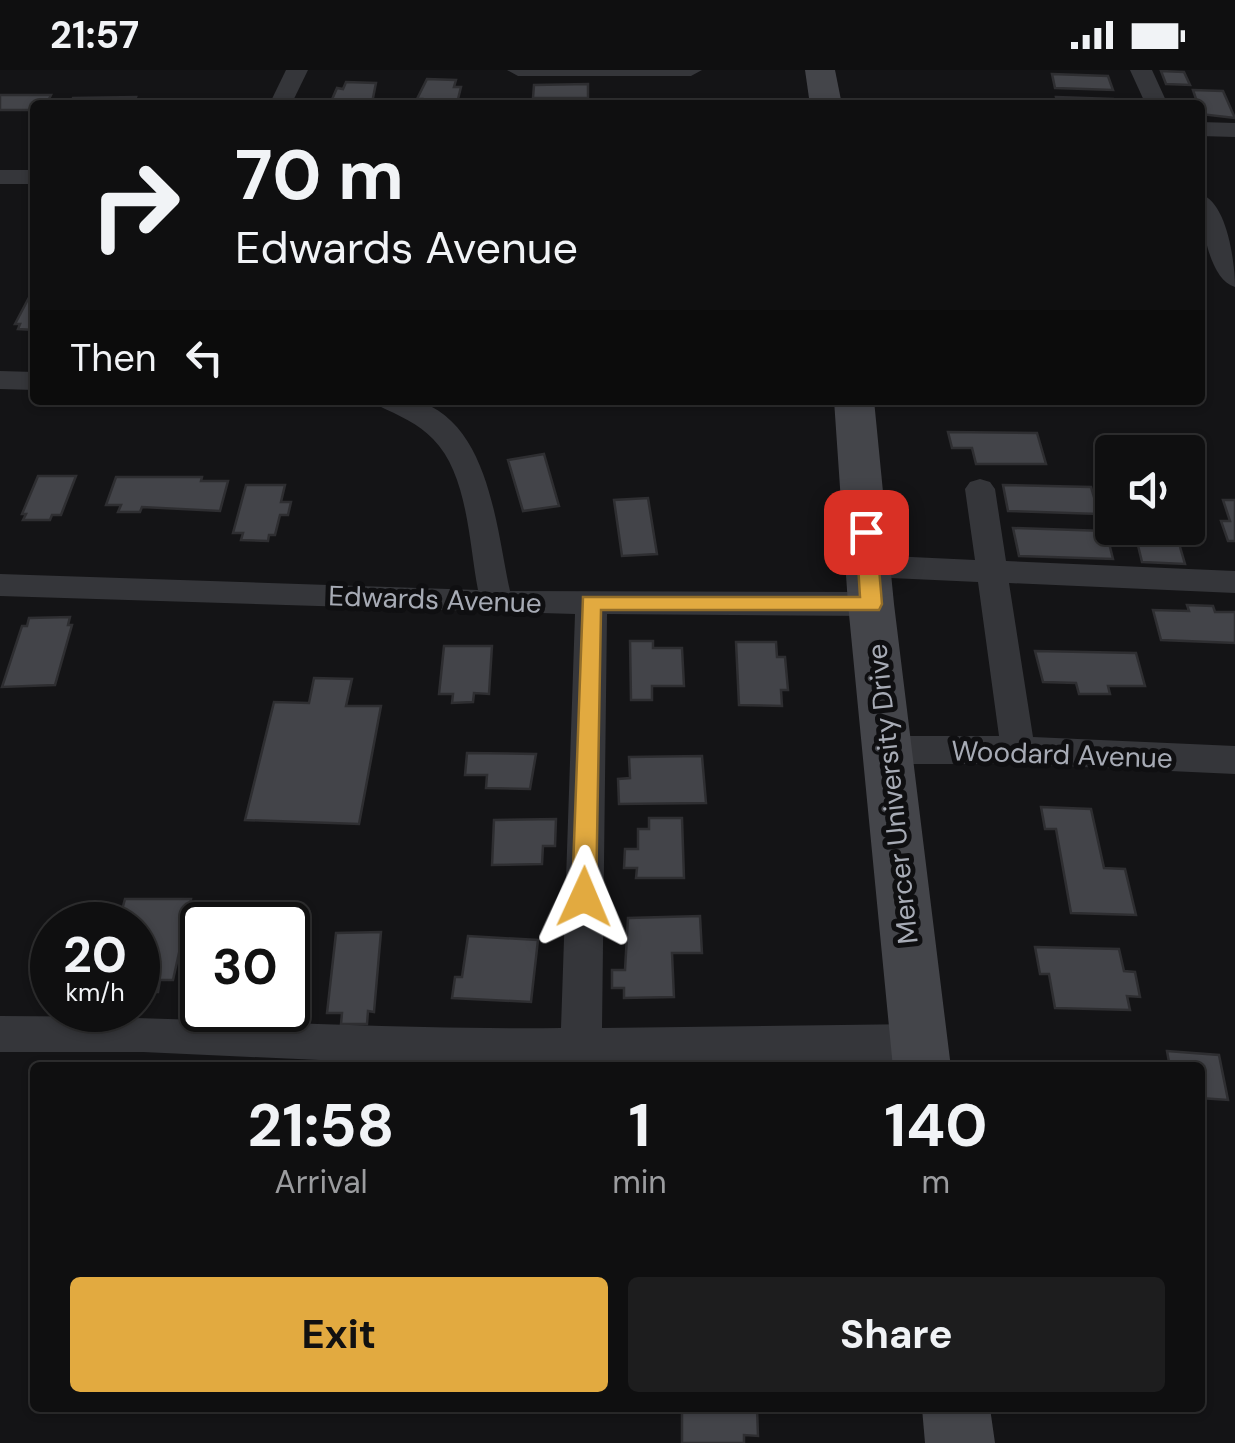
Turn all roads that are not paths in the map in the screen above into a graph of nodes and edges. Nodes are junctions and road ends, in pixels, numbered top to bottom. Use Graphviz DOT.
graph roads {
  1 [pos="296,70"];
  2 [pos="518,70"];
  3 [pos="692,70"];
  4 [pos="820,70"];
  5 [pos="1142,70"];
  6 [pos="282,100"];
  7 [pos="825,100"];
  8 [pos="1155,100"];
  9 [pos="1205,129"];
  10 [pos="1235,130"];
  11 [pos="30,176"];
  12 [pos="0,178"];
  13 [pos="1205,212"];
  14 [pos="1235,279"];
  15 [pos="0,380"];
  16 [pos="30,381"];
  17 [pos="397,405"];
  18 [pos="854,405"];
  19 [pos="980,489"];
  20 [pos="992,571"];
  21 [pos="1235,582"];
  22 [pos="0,585"];
  23 [pos="870,585"];
  24 [pos="496,602"];
  25 [pos="591,602"];
  26 [pos="888,750"];
  27 [pos="1018,750"];
  28 [pos="1235,760"];
  29 [pos="0,1034"];
  30 [pos="581,1044"];
  31 [pos="921,1055"];
  32 [pos="956,1412"];
  33 [pos="960,1443"];
  1 -- 6 [label="street"];
  2 -- 3 [label="street"];
  4 -- 7 [label="main road"];
  5 -- 8 [label="street"];
  9 -- 10 [label="street"];
  11 -- 12 [label="street"];
  13 -- 14 [label="street"];
  15 -- 16 [label="street"];
  17 -- 24 [label="street"];
  18 -- 23 [label="main road, Mercer University Drive"];
  19 -- 20 [label="street"];
  20 -- 21 [label="street, Edwards Avenue"];
  20 -- 23 [label="street, Edwards Avenue"];
  20 -- 27 [label="street"];
  22 -- 24 [label="street, Edwards Avenue"];
  23 -- 25 [label="street, Edwards Avenue"];
  23 -- 26 [label="main road, Mercer University Drive"];
  24 -- 25 [label="street, Edwards Avenue"];
  25 -- 30 [label="street"];
  26 -- 27 [label="street, Woodard Avenue"];
  26 -- 31 [label="main road, Mercer University Drive"];
  27 -- 28 [label="street, Woodard Avenue"];
  29 -- 30 [label="street"];
  30 -- 31 [label="street"];
  32 -- 33 [label="main road"];
}
